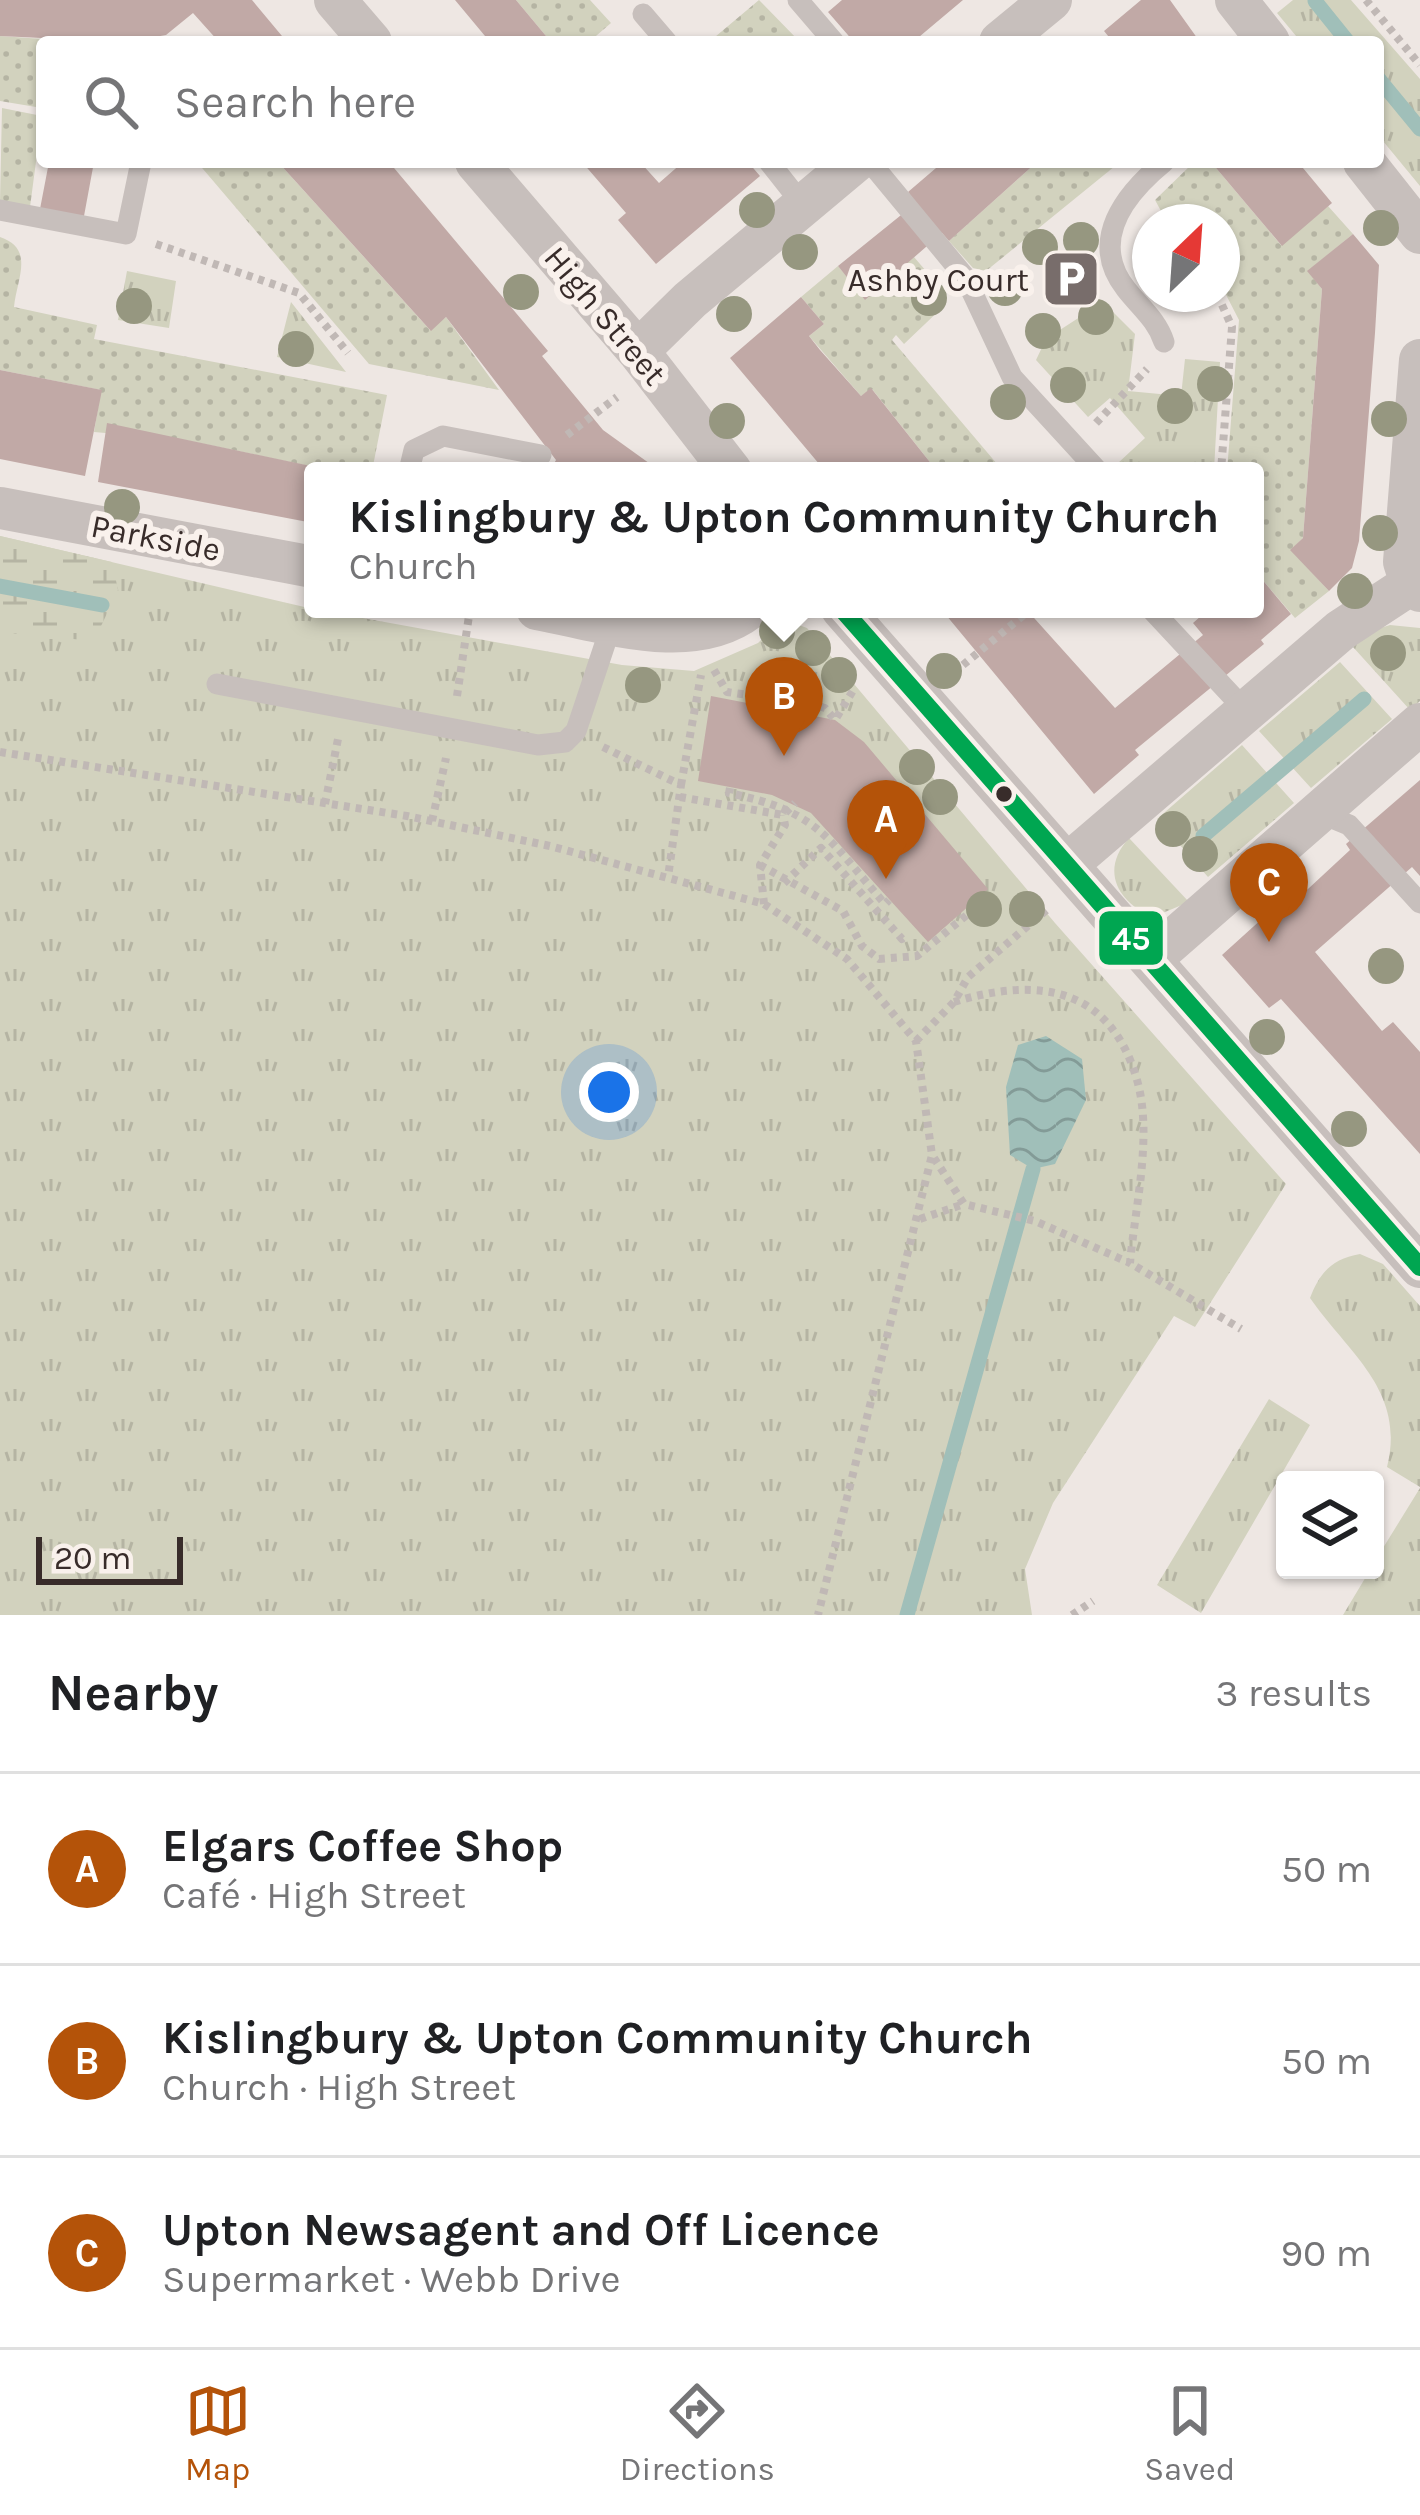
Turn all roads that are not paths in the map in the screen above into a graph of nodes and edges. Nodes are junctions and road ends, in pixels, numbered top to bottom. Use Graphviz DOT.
graph roads {
  1 [pos="335,0"];
  2 [pos="798,0"];
  3 [pos="1051,0"];
  4 [pos="1239,1"];
  5 [pos="643,14"];
  6 [pos="366,36"];
  7 [pos="662,36"];
  8 [pos="829,36"];
  9 [pos="1007,36"];
  10 [pos="1265,36"];
  11 [pos="140,168"];
  12 [pos="481,168"];
  13 [pos="774,168"];
  14 [pos="848,168"];
  15 [pos="874,168"];
  16 [pos="1158,168"];
  17 [pos="1369,168"];
  18 [pos="803,205"];
  19 [pos="0,211"];
  20 [pos="1420,233"];
  21 [pos="1164,342"];
  22 [pos="638,350"];
  23 [pos="1420,360"];
  24 [pos="541,455"];
  25 [pos="411,462"];
  26 [pos="724,462"];
  27 [pos="1090,462"];
  28 [pos="0,508"];
  29 [pos="304,565"];
  30 [pos="1415,588"];
  31 [pos="586,618"];
  32 [pos="737,618"];
  33 [pos="850,618"];
  34 [pos="1158,618"];
  35 [pos="612,623"];
  36 [pos="217,684"];
  37 [pos="1247,712"];
  38 [pos="1420,724"];
  39 [pos="1320,813"];
  40 [pos="1070,863"];
  41 [pos="1420,903"];
  42 [pos="1151,959"];
  43 [pos="1420,1267"];
  1 -- 6 [label="street"];
  2 -- 8 [label="lane"];
  3 -- 9 [label="street"];
  4 -- 10 [label="street"];
  5 -- 7 [label="lane"];
  11 -- 19 [label="lane"];
  12 -- 22 [label="street, High Street"];
  13 -- 18 [label="lane"];
  14 -- 18 [label="street"];
  15 -- 27 [label="lane"];
  16 -- 21 [label="lane"];
  17 -- 20 [label="street"];
  18 -- 22 [label="street"];
  22 -- 26 [label="street, High Street"];
  23 -- 30 [label="street"];
  24 -- 25 [label="lane"];
  28 -- 29 [label="street, Parkside"];
  30 -- 37 [label="street"];
  31 -- 35 [label="street"];
  32 -- 35 [label="street"];
  33 -- 40 [label="street"];
  34 -- 37 [label="lane"];
  35 -- 36 [label="lane"];
  37 -- 40 [label="street"];
  38 -- 39 [label="street"];
  39 -- 41 [label="lane"];
  39 -- 42 [label="street"];
  40 -- 42 [label="street"];
  42 -- 43 [label="street"];
}
